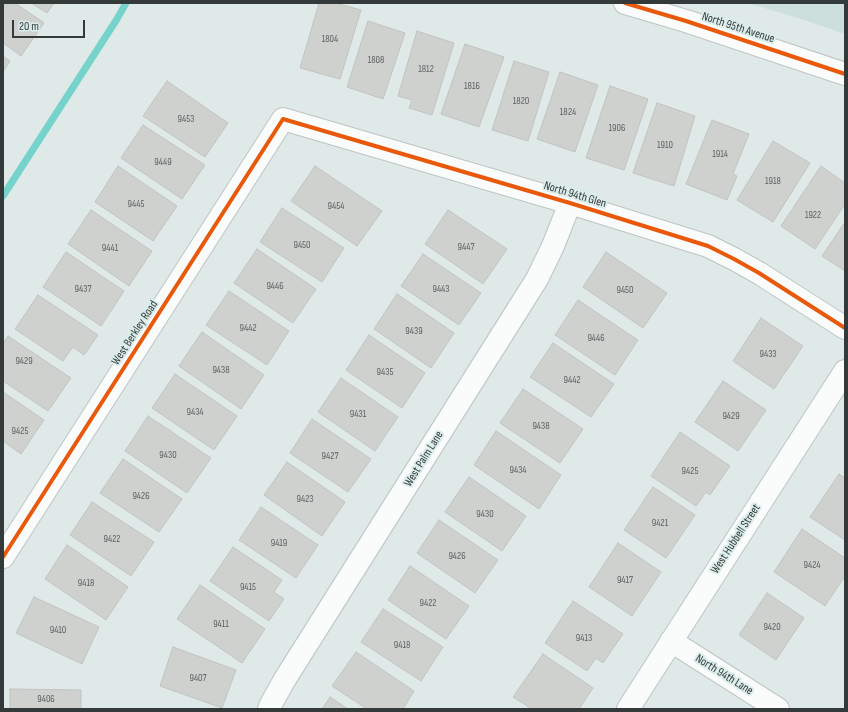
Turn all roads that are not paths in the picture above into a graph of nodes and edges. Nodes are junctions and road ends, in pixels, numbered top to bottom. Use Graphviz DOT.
graph roads {
  1 [pos="625,3"];
  2 [pos="656,7"];
  3 [pos="845,74"];
  4 [pos="283,119"];
  5 [pos="570,203"];
  6 [pos="845,328"];
  7 [pos="845,371"];
  8 [pos="3,557"];
  9 [pos="671,641"];
  10 [pos="269,709"];
  11 [pos="628,709"];
  12 [pos="778,709"];
  1 -- 2 [label="street, North 95th Avenue"];
  2 -- 3 [label="street, North 95th Avenue"];
  4 -- 5 [label="street, North 94th Glen"];
  4 -- 8 [label="street, West Berkley Road"];
  5 -- 6 [label="street, North 94th Glen"];
  5 -- 10 [label="street, West Palm Lane"];
  7 -- 9 [label="street, West Hubbell Street"];
  9 -- 11 [label="street, West Hubbell Street"];
  9 -- 12 [label="street, North 94th Lane"];
}
